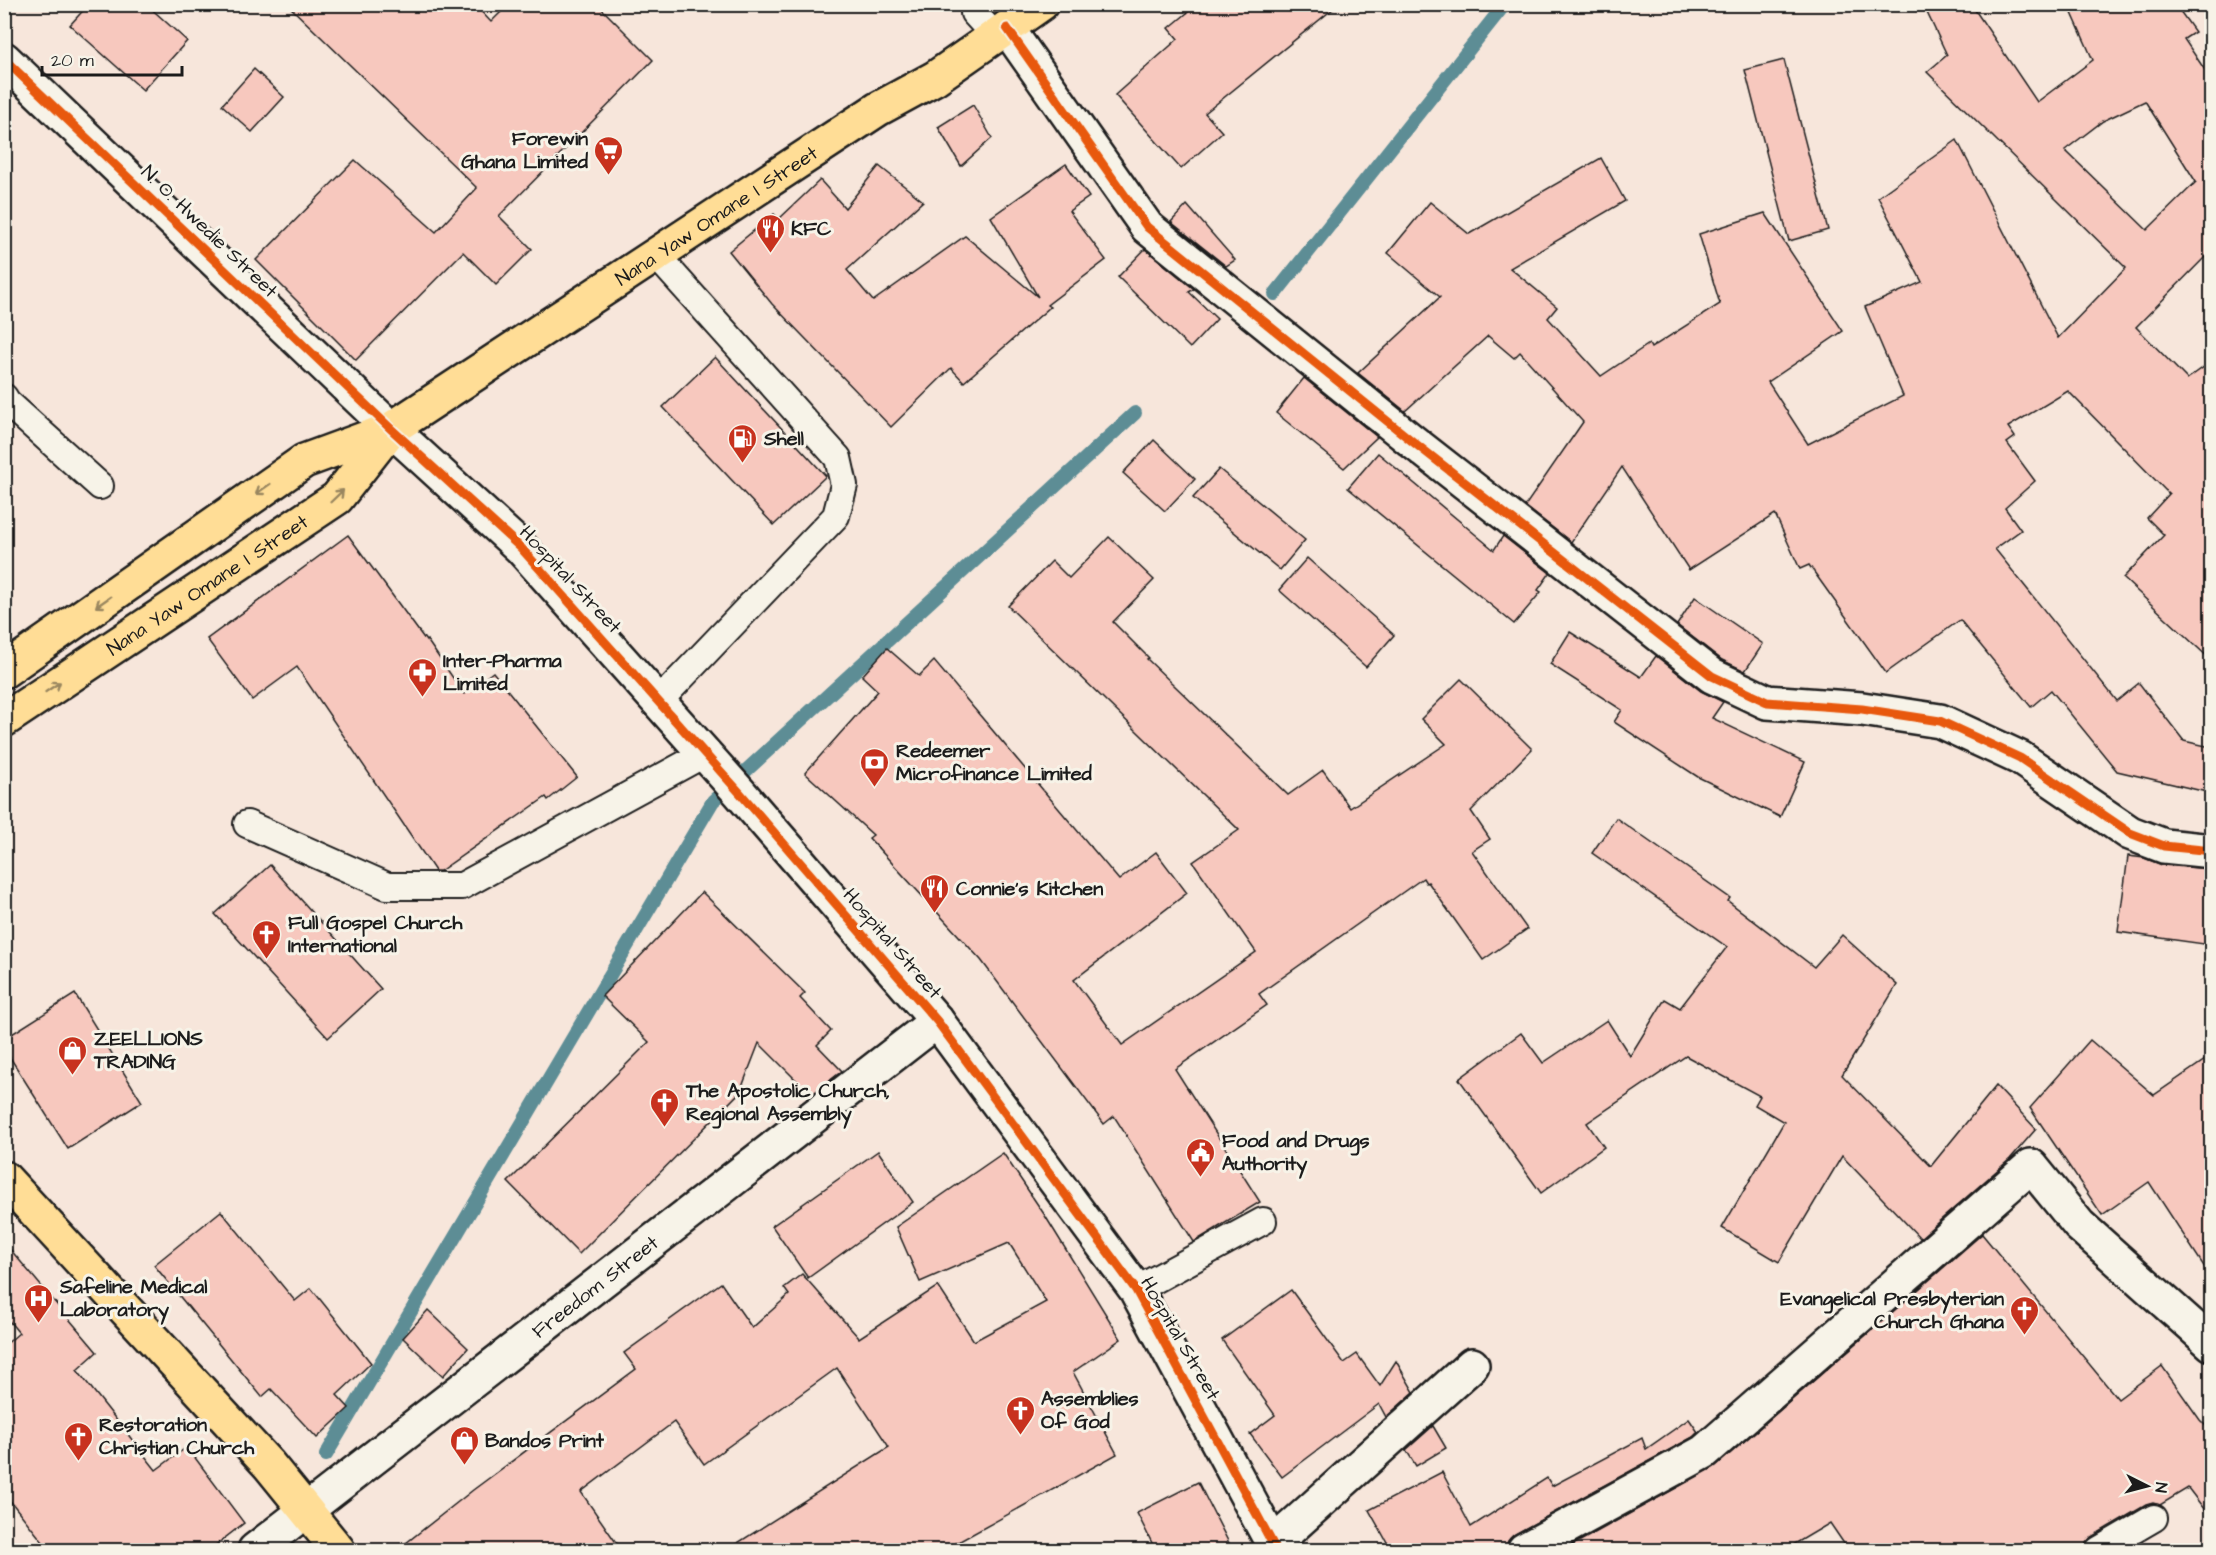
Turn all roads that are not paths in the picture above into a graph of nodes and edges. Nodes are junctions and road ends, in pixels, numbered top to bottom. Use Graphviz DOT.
graph roads {
  1 [pos="974,4"];
  2 [pos="1041,4"];
  3 [pos="1001,32"];
  4 [pos="4,59"];
  5 [pos="655,254"];
  6 [pos="4,397"];
  7 [pos="391,429"];
  8 [pos="100,486"];
  9 [pos="4,671"];
  10 [pos="658,702"];
  11 [pos="4,720"];
  12 [pos="722,774"];
  13 [pos="247,824"];
  14 [pos="2211,851"];
  15 [pos="937,1021"];
  16 [pos="4,1178"];
  17 [pos="1263,1221"];
  18 [pos="1136,1290"];
  19 [pos="2206,1330"];
  20 [pos="1472,1365"];
  21 [pos="305,1510"];
  22 [pos="2154,1518"];
  23 [pos="1274,1547"];
  24 [pos="255,1551"];
  25 [pos="338,1551"];
  26 [pos="1524,1551"];
  27 [pos="2099,1551"];
  1 -- 3 [label="lane"];
  2 -- 3 [label="main road, Nana Yaw Omane I Street"];
  3 -- 5 [label="main road, Nana Yaw Omane I Street"];
  3 -- 14 [label="street"];
  4 -- 7 [label="street, N. O. Hwedie Street"];
  5 -- 7 [label="main road, Nana Yaw Omane I Street"];
  5 -- 10 [label="lane"];
  6 -- 8 [label="lane"];
  7 -- 9 [label="main road, Nana Yaw Omane I Street, one-way"];
  7 -- 10 [label="street, Hospital Street"];
  11 -- 7 [label="main road, Nana Yaw Omane I Street, one-way"];
  10 -- 12 [label="street, Hospital Street"];
  12 -- 13 [label="lane"];
  12 -- 15 [label="street, Hospital Street"];
  15 -- 18 [label="street, Hospital Street"];
  15 -- 21 [label="street, Freedom Street"];
  16 -- 21 [label="main road"];
  17 -- 18 [label="lane"];
  18 -- 23 [label="street, Hospital Street"];
  19 -- 26 [label="street"];
  20 -- 23 [label="street"];
  21 -- 24 [label="street, Freedom Street"];
  21 -- 25 [label="main road"];
  22 -- 27 [label="lane"];
}
